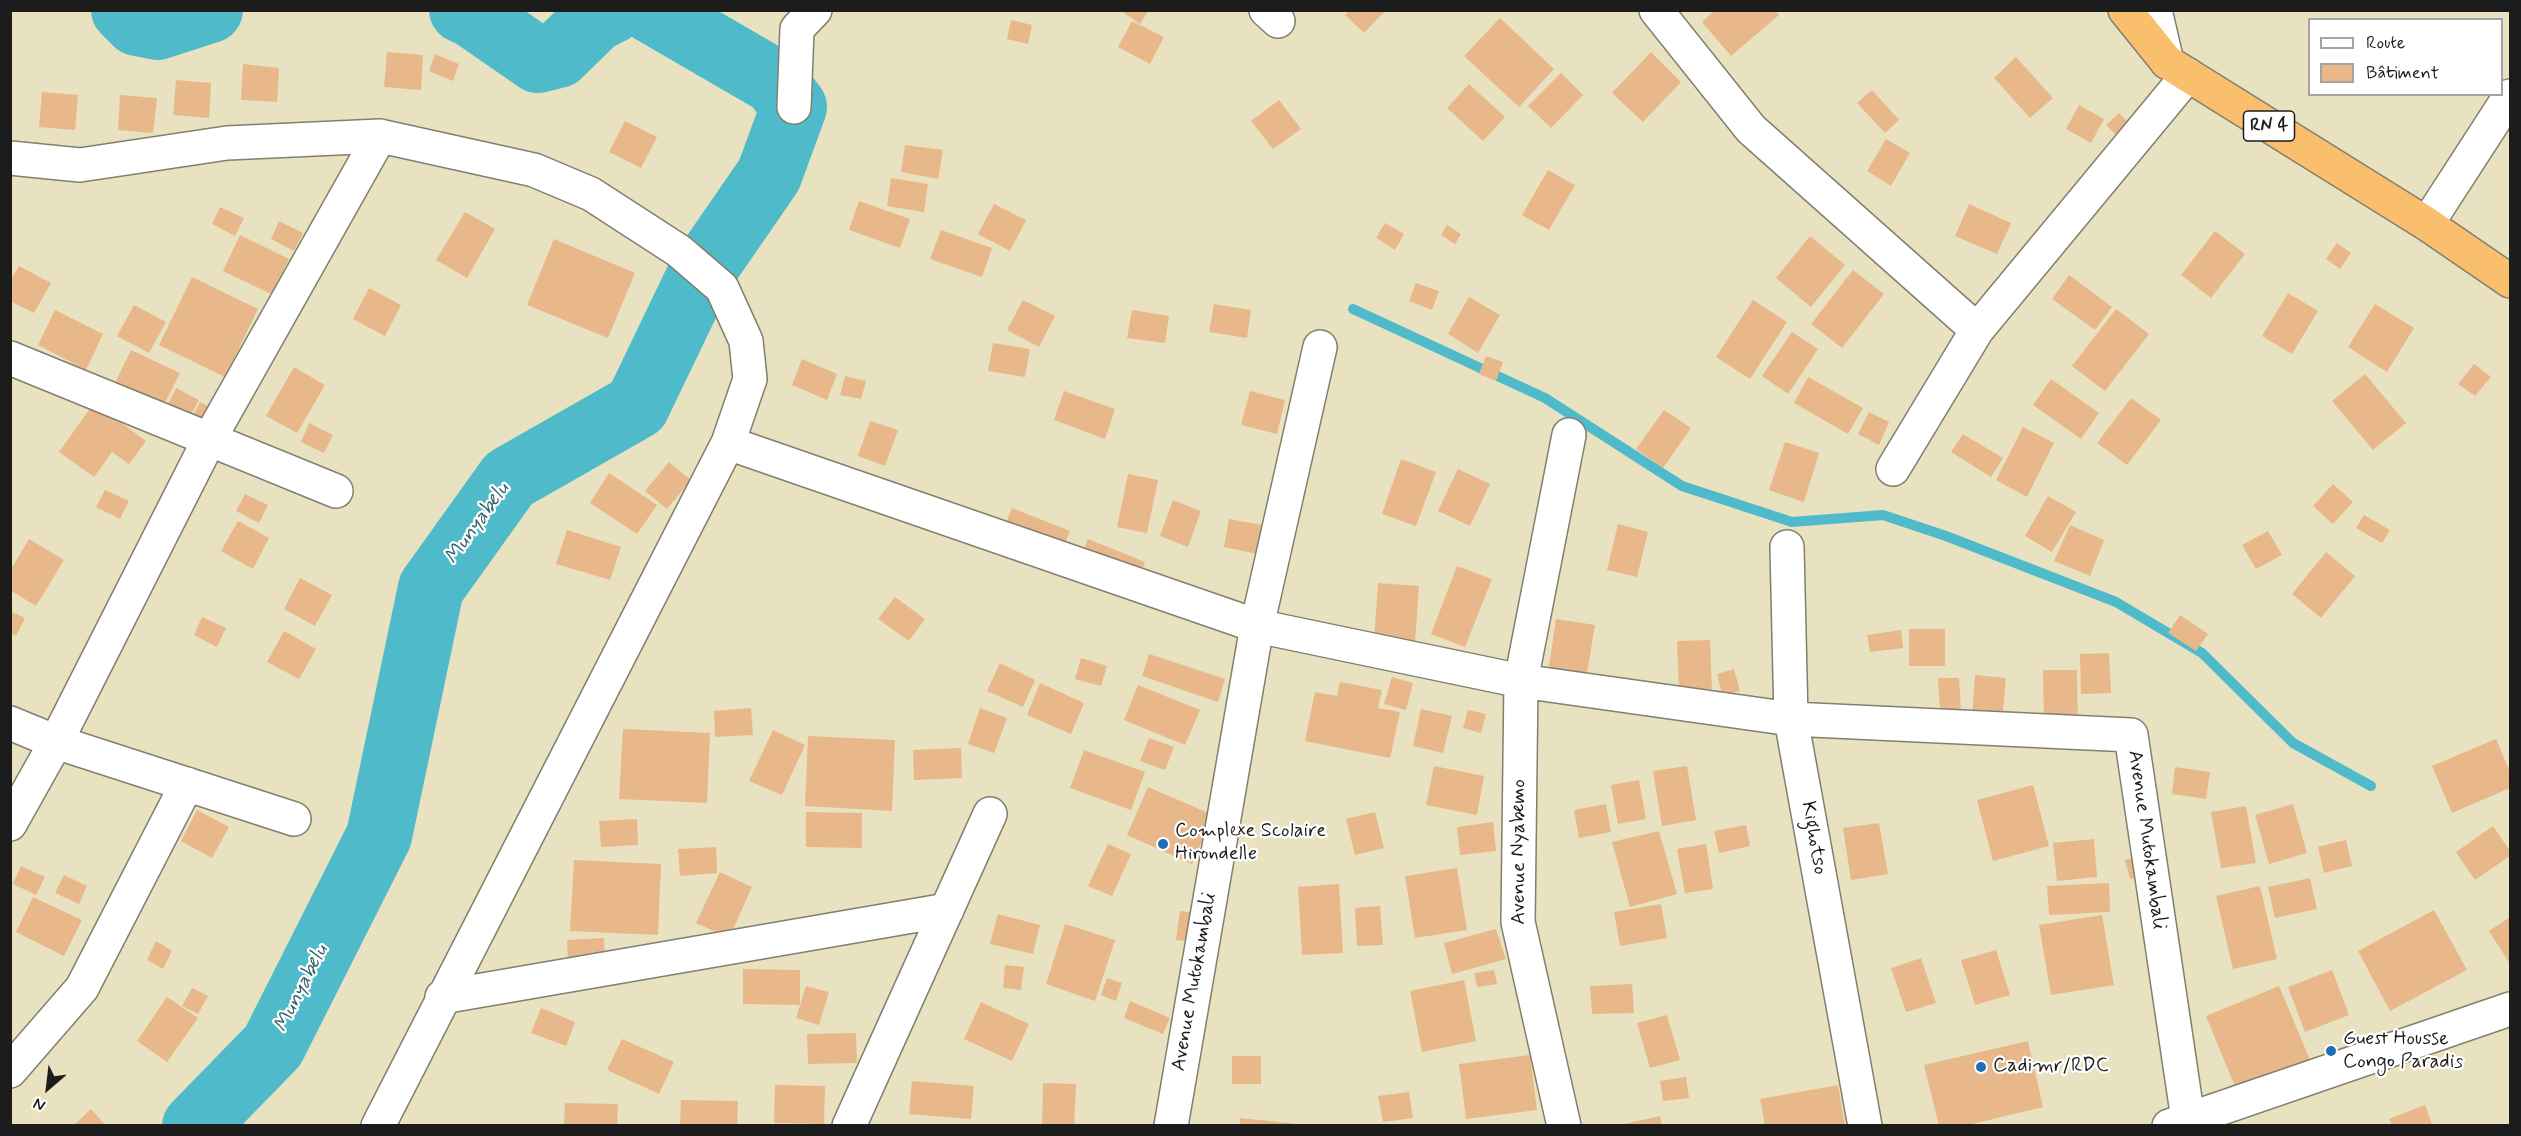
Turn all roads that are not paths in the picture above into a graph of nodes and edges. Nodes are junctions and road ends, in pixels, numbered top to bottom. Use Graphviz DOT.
graph roads {
  1 [pos="816,10"];
  2 [pos="1656,10"];
  3 [pos="2125,10"];
  4 [pos="2155,10"];
  5 [pos="2177,69"];
  6 [pos="2511,96"];
  7 [pos="794,107"];
  8 [pos="380,136"];
  9 [pos="10,158"];
  10 [pos="2427,224"];
  11 [pos="2511,281"];
  12 [pos="1977,330"];
  13 [pos="1320,347"];
  14 [pos="10,358"];
  15 [pos="1569,435"];
  16 [pos="210,438"];
  17 [pos="728,443"];
  18 [pos="1893,469"];
  19 [pos="336,491"];
  20 [pos="1787,547"];
  21 [pos="1257,626"];
  22 [pos="1521,681"];
  23 [pos="1791,719"];
  24 [pos="10,723"];
  25 [pos="56,742"];
  26 [pos="187,784"];
  27 [pos="990,814"];
  28 [pos="294,819"];
  29 [pos="10,824"];
  30 [pos="947,910"];
  31 [pos="442,997"];
  32 [pos="2511,1009"];
  33 [pos="10,1071"];
  34 [pos="2182,1123"];
  35 [pos="378,1125"];
  36 [pos="849,1125"];
  37 [pos="1171,1125"];
  38 [pos="1564,1125"];
  39 [pos="1865,1125"];
  1 -- 7 [label="street"];
  2 -- 12 [label="street"];
  3 -- 5 [label="highway, RN 4"];
  4 -- 5 [label="street"];
  5 -- 10 [label="highway, RN 4"];
  5 -- 12 [label="street"];
  6 -- 10 [label="street"];
  8 -- 9 [label="street"];
  8 -- 16 [label="street"];
  8 -- 17 [label="street"];
  10 -- 11 [label="highway, RN 4"];
  12 -- 18 [label="street"];
  13 -- 21 [label="street, Avenue Mutokambali"];
  14 -- 16 [label="street"];
  15 -- 22 [label="street, Avenue Nyabemo"];
  16 -- 19 [label="street"];
  16 -- 25 [label="street"];
  17 -- 21 [label="street"];
  17 -- 31 [label="street"];
  20 -- 23 [label="street, Kighotso"];
  21 -- 22 [label="street"];
  21 -- 37 [label="street, Avenue Mutokambali"];
  22 -- 23 [label="street"];
  22 -- 38 [label="street, Avenue Nyabemo"];
  23 -- 34 [label="street, Avenue Mutokambali"];
  23 -- 39 [label="street, Kighotso"];
  24 -- 25 [label="street"];
  25 -- 26 [label="street"];
  25 -- 29 [label="street"];
  26 -- 28 [label="street"];
  26 -- 33 [label="street"];
  27 -- 30 [label="street"];
  30 -- 31 [label="street"];
  30 -- 36 [label="street"];
  31 -- 35 [label="street"];
  32 -- 34 [label="street"];
}
